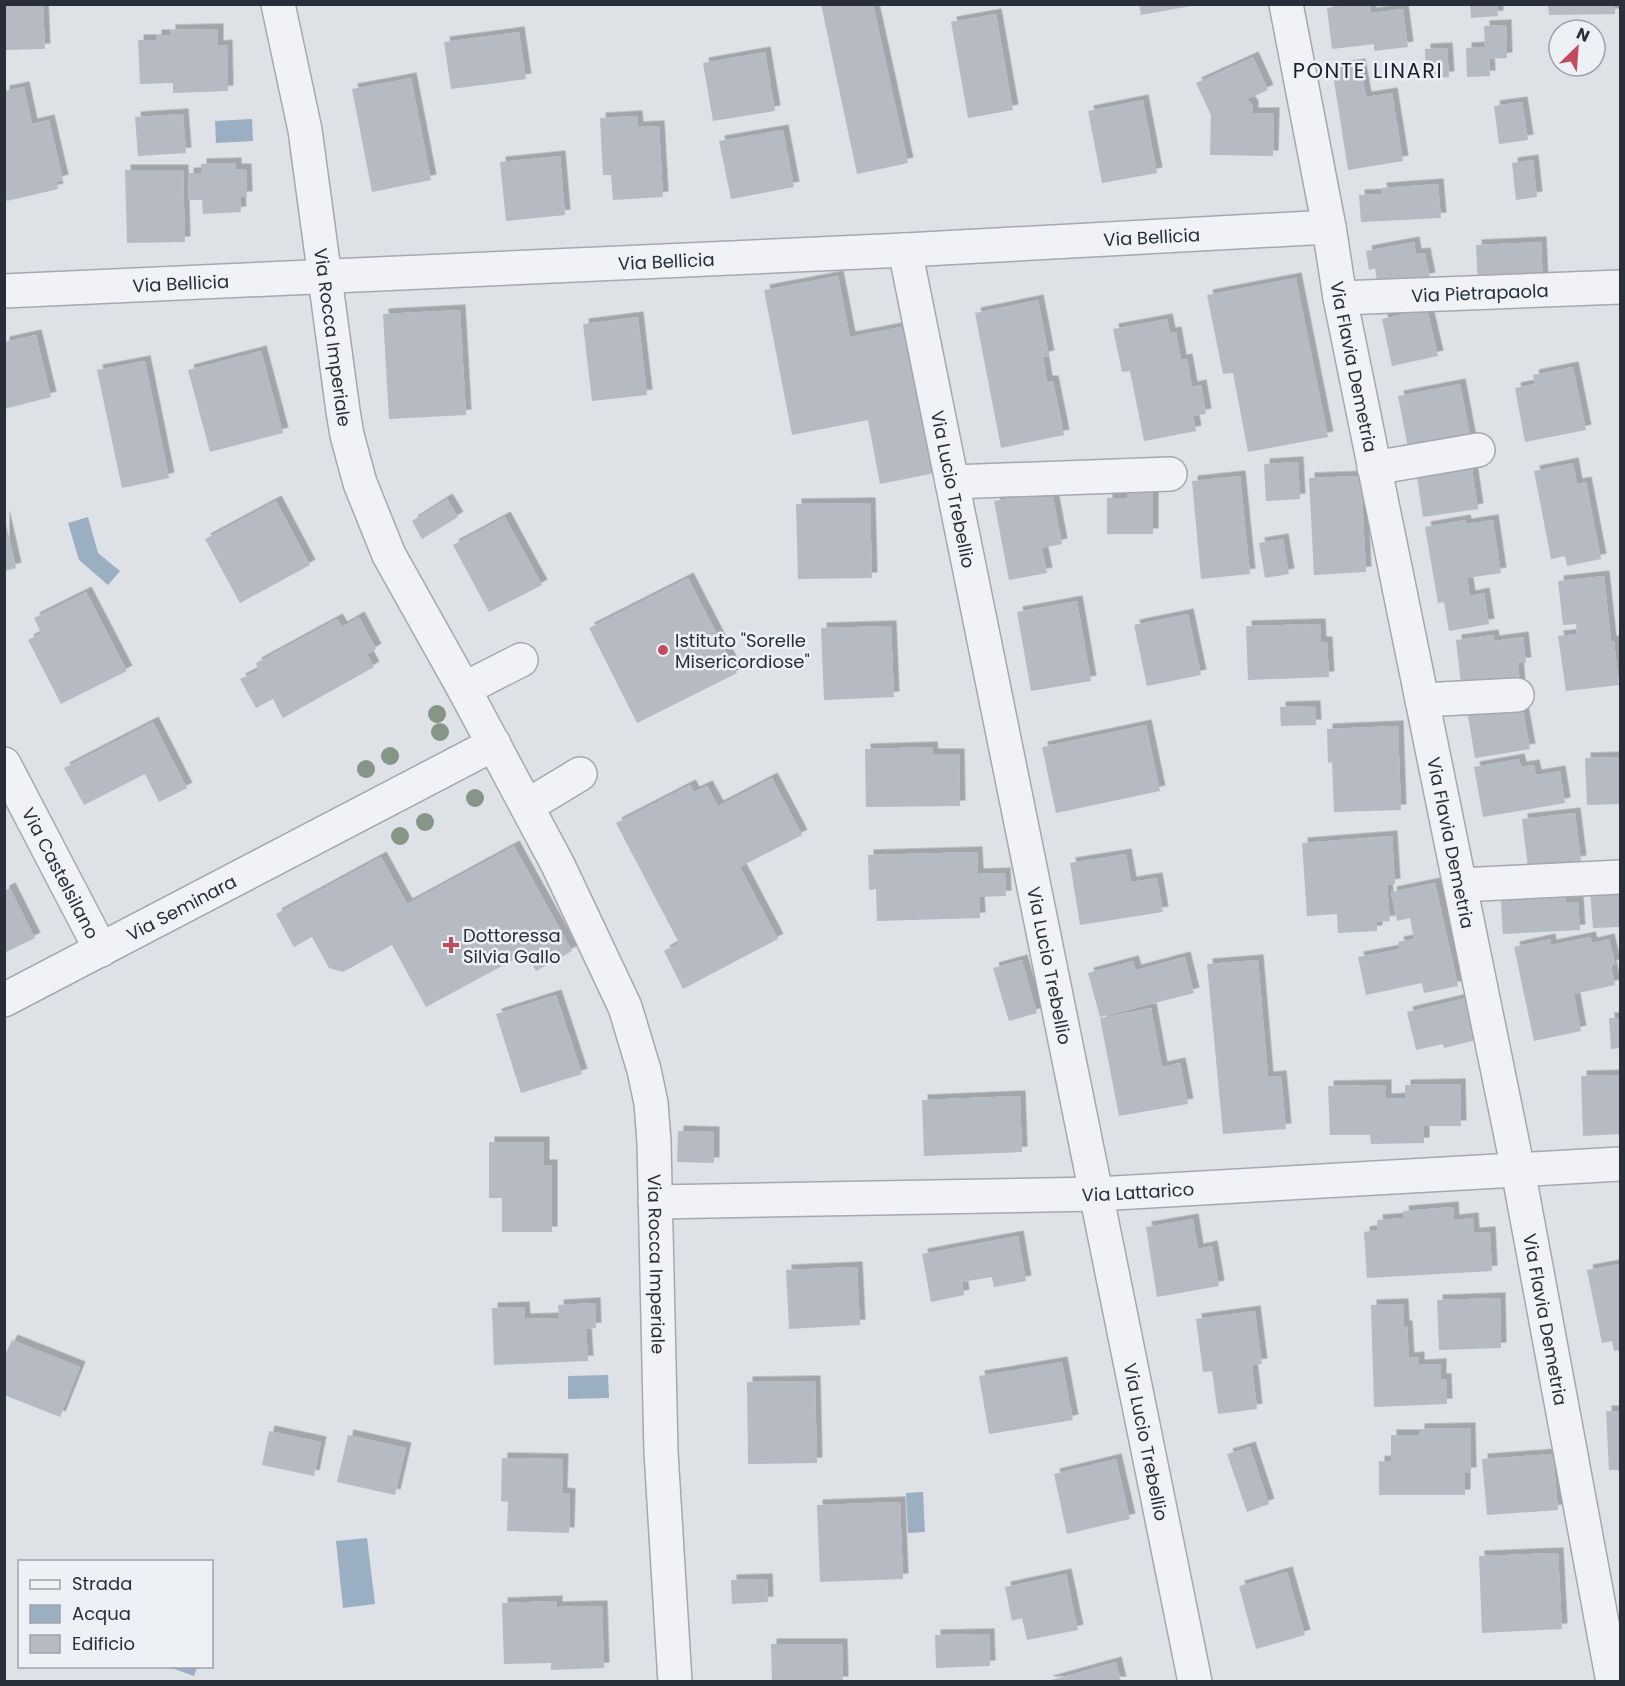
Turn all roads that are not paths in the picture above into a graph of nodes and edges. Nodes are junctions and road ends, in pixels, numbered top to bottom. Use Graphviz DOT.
graph roads {
  1 [pos="278,4"];
  2 [pos="1286,4"];
  3 [pos="1329,227"];
  4 [pos="905,250"];
  5 [pos="323,275"];
  6 [pos="1620,287"];
  7 [pos="4,291"];
  8 [pos="1340,298"];
  9 [pos="1478,450"];
  10 [pos="1374,468"];
  11 [pos="1170,474"];
  12 [pos="952,482"];
  13 [pos="522,660"];
  14 [pos="464,689"];
  15 [pos="1517,694"];
  16 [pos="1422,700"];
  17 [pos="494,744"];
  18 [pos="4,764"];
  19 [pos="580,774"];
  20 [pos="527,806"];
  21 [pos="1620,877"];
  22 [pos="1460,885"];
  23 [pos="101,950"];
  24 [pos="4,1000"];
  25 [pos="1620,1164"];
  26 [pos="1518,1170"];
  27 [pos="1097,1194"];
  28 [pos="655,1202"];
  29 [pos="675,1682"];
  30 [pos="1195,1682"];
  31 [pos="1613,1682"];
  1 -- 5 [label="street, Via Rocca Imperiale"];
  2 -- 3 [label="street, Via Flavia Demetria"];
  3 -- 4 [label="street, Via Bellicia"];
  3 -- 8 [label="street, Via Flavia Demetria"];
  4 -- 5 [label="street, Via Bellicia"];
  4 -- 12 [label="street, Via Lucio Trebellio"];
  5 -- 7 [label="street, Via Bellicia"];
  5 -- 14 [label="street, Via Rocca Imperiale"];
  6 -- 8 [label="street, Via Pietrapaola"];
  8 -- 10 [label="street, Via Flavia Demetria"];
  9 -- 10 [label="street"];
  10 -- 16 [label="street, Via Flavia Demetria"];
  11 -- 12 [label="street"];
  12 -- 27 [label="street, Via Lucio Trebellio"];
  13 -- 14 [label="street"];
  14 -- 17 [label="street, Via Rocca Imperiale"];
  15 -- 16 [label="street"];
  16 -- 22 [label="street, Via Flavia Demetria"];
  17 -- 20 [label="street, Via Rocca Imperiale"];
  17 -- 23 [label="street, Via Seminara"];
  18 -- 23 [label="street, Via Castelsilano"];
  19 -- 20 [label="street"];
  20 -- 28 [label="street, Via Rocca Imperiale"];
  21 -- 22 [label="street"];
  22 -- 26 [label="street, Via Flavia Demetria"];
  23 -- 24 [label="street, Via Seminara"];
  25 -- 26 [label="street, Via Lattarico"];
  26 -- 27 [label="street, Via Lattarico"];
  26 -- 31 [label="street, Via Flavia Demetria"];
  27 -- 28 [label="street, Via Lattarico"];
  27 -- 30 [label="street, Via Lucio Trebellio"];
  28 -- 29 [label="street, Via Rocca Imperiale"];
}
